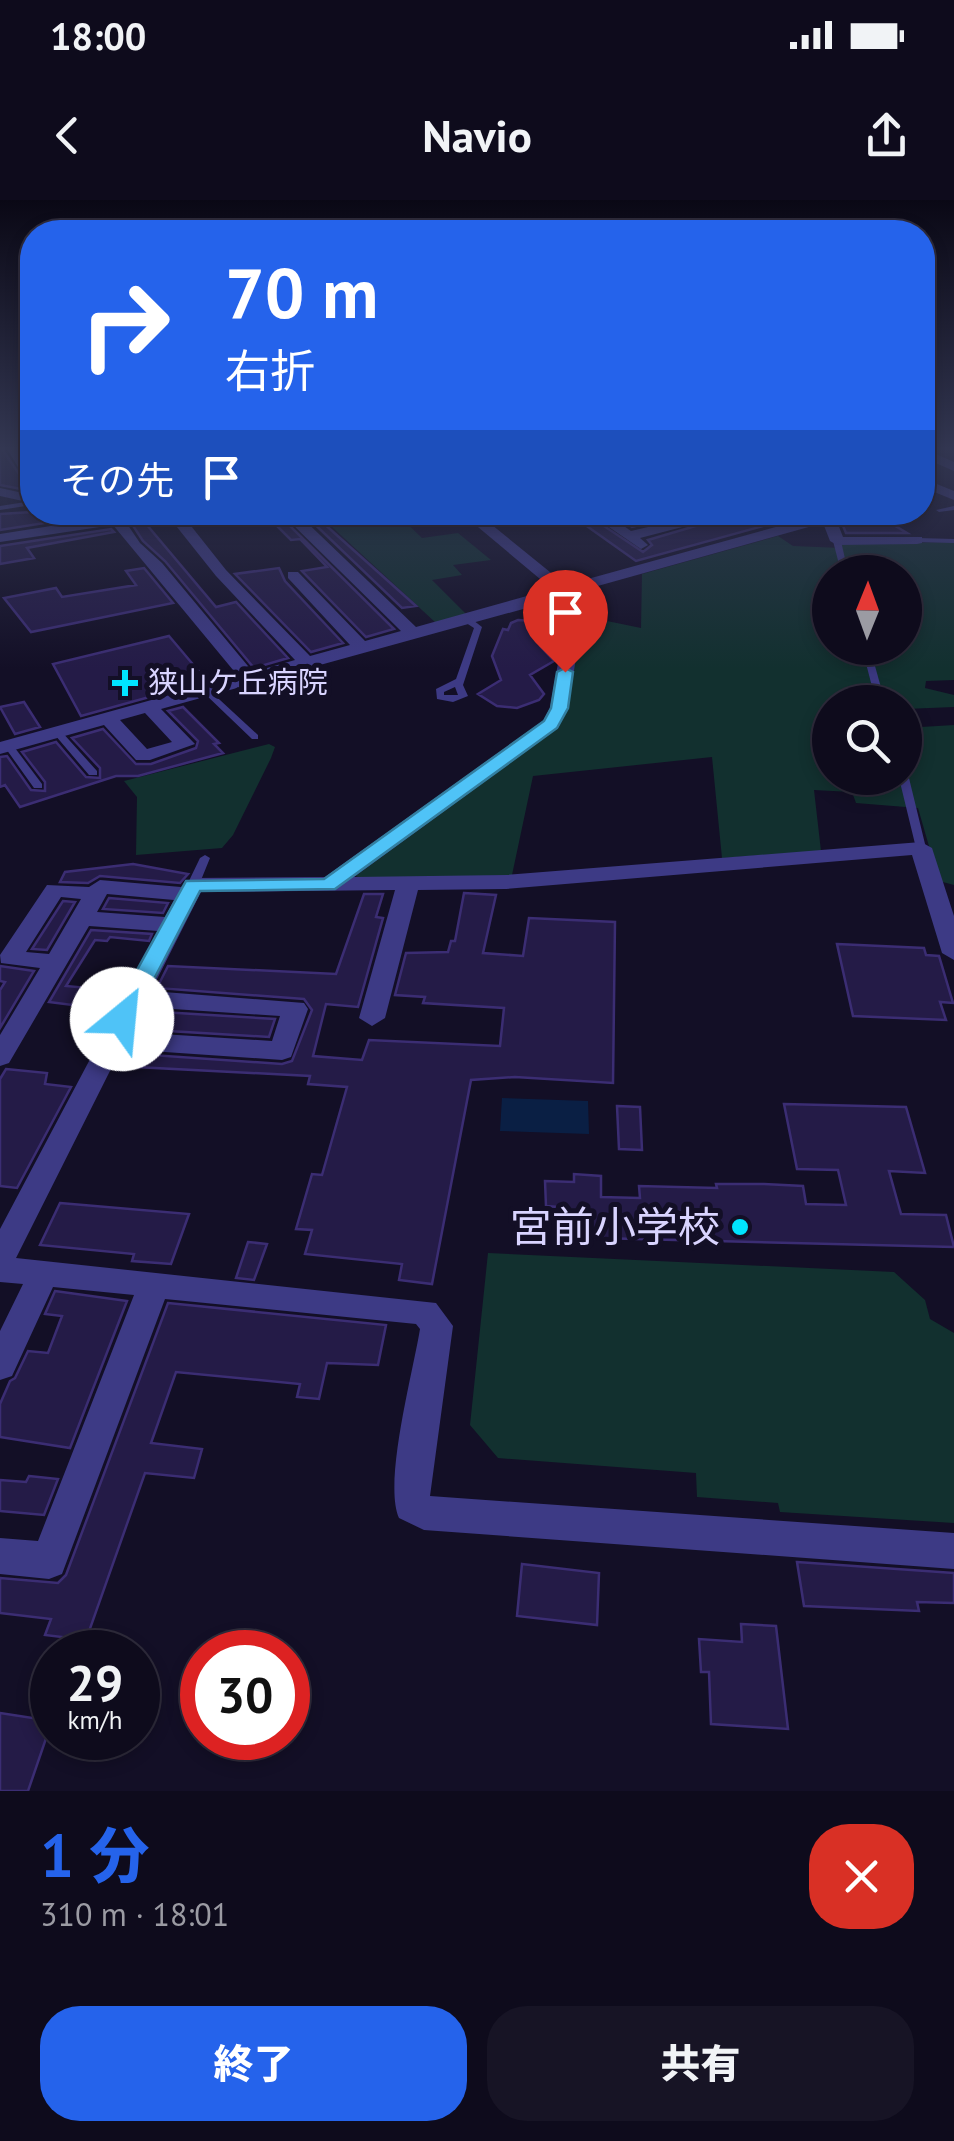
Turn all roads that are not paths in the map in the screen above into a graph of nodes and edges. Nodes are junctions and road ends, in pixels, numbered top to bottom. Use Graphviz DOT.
graph roads {
  1 [pos="61,525"];
  2 [pos="76,525"];
  3 [pos="122,525"];
  4 [pos="182,525"];
  5 [pos="296,525"];
  6 [pos="484,525"];
  7 [pos="612,525"];
  8 [pos="676,525"];
  9 [pos="797,525"];
  10 [pos="827,525"];
  11 [pos="872,525"];
  12 [pos="63,528"];
  13 [pos="1,535"];
  14 [pos="628,536"];
  15 [pos="916,540"];
  16 [pos="954,540"];
  17 [pos="837,541"];
  18 [pos="884,541"];
  19 [pos="841,555"];
  20 [pos="665,562"];
  21 [pos="293,575"];
  22 [pos="572,590"];
  23 [pos="347,600"];
  24 [pos="466,619"];
  25 [pos="414,634"];
  26 [pos="362,648"];
  27 [pos="307,663"];
  28 [pos="250,679"];
  29 [pos="460,681"];
  30 [pos="207,691"];
  31 [pos="150,706"];
  32 [pos="108,718"];
  33 [pos="58,733"];
  34 [pos="255,738"];
  35 [pos="4,747"];
  36 [pos="92,773"];
  37 [pos="38,786"];
  38 [pos="908,795"];
  39 [pos="922,848"];
  40 [pos="205,858"];
  41 [pos="408,884"];
  42 [pos="328,885"];
  43 [pos="190,889"];
  44 [pos="96,894"];
  45 [pos="82,918"];
  46 [pos="172,924"];
  47 [pos="954,953"];
  48 [pos="53,962"];
  49 [pos="133,998"];
  50 [pos="372,1018"];
  51 [pos="112,1040"];
  52 [pos="0,1058"];
  53 [pos="0,1259"];
  54 [pos="0,1269"];
  55 [pos="44,1273"];
  56 [pos="154,1284"];
  57 [pos="0,1366"];
  58 [pos="954,1551"];
  59 [pos="0,1556"];
  1 -- 12 [label="street"];
  2 -- 12 [label="street"];
  3 -- 28 [label="street"];
  4 -- 27 [label="street"];
  5 -- 23 [label="street"];
  6 -- 22 [label="street"];
  7 -- 14 [label="street"];
  8 -- 14 [label="street"];
  9 -- 20 [label="street"];
  10 -- 17 [label="street"];
  11 -- 18 [label="street"];
  12 -- 13 [label="street"];
  14 -- 20 [label="street"];
  15 -- 16 [label="lane"];
  15 -- 18 [label="street"];
  17 -- 18 [label="street"];
  17 -- 19 [label="lane"];
  20 -- 22 [label="street"];
  21 -- 23 [label="street"];
  22 -- 24 [label="street"];
  22 -- 42 [label="street"];
  23 -- 25 [label="street"];
  23 -- 26 [label="street"];
  24 -- 25 [label="street"];
  24 -- 29 [label="lane"];
  25 -- 26 [label="street"];
  26 -- 27 [label="street"];
  27 -- 28 [label="street"];
  28 -- 30 [label="street"];
  30 -- 31 [label="street"];
  30 -- 34 [label="lane"];
  31 -- 32 [label="street"];
  31 -- 32 [label="street"];
  32 -- 33 [label="street"];
  33 -- 35 [label="street"];
  33 -- 36 [label="lane"];
  35 -- 37 [label="lane"];
  38 -- 39 [label="lane"];
  39 -- 41 [label="street"];
  39 -- 47 [label="street"];
  40 -- 43 [label="lane"];
  41 -- 42 [label="street"];
  41 -- 50 [label="street"];
  42 -- 43 [label="street"];
  43 -- 44 [label="street"];
  43 -- 46 [label="street"];
  44 -- 45 [label="street"];
  44 -- 48 [label="street"];
  45 -- 46 [label="street"];
  45 -- 48 [label="street"];
  46 -- 49 [label="street"];
  48 -- 52 [label="street"];
  49 -- 51 [label="street"];
  49 -- 51 [label="street"];
  51 -- 53 [label="street"];
  54 -- 55 [label="street"];
  55 -- 56 [label="street"];
  55 -- 57 [label="street"];
  56 -- 58 [label="street"];
  56 -- 59 [label="street"];
}
